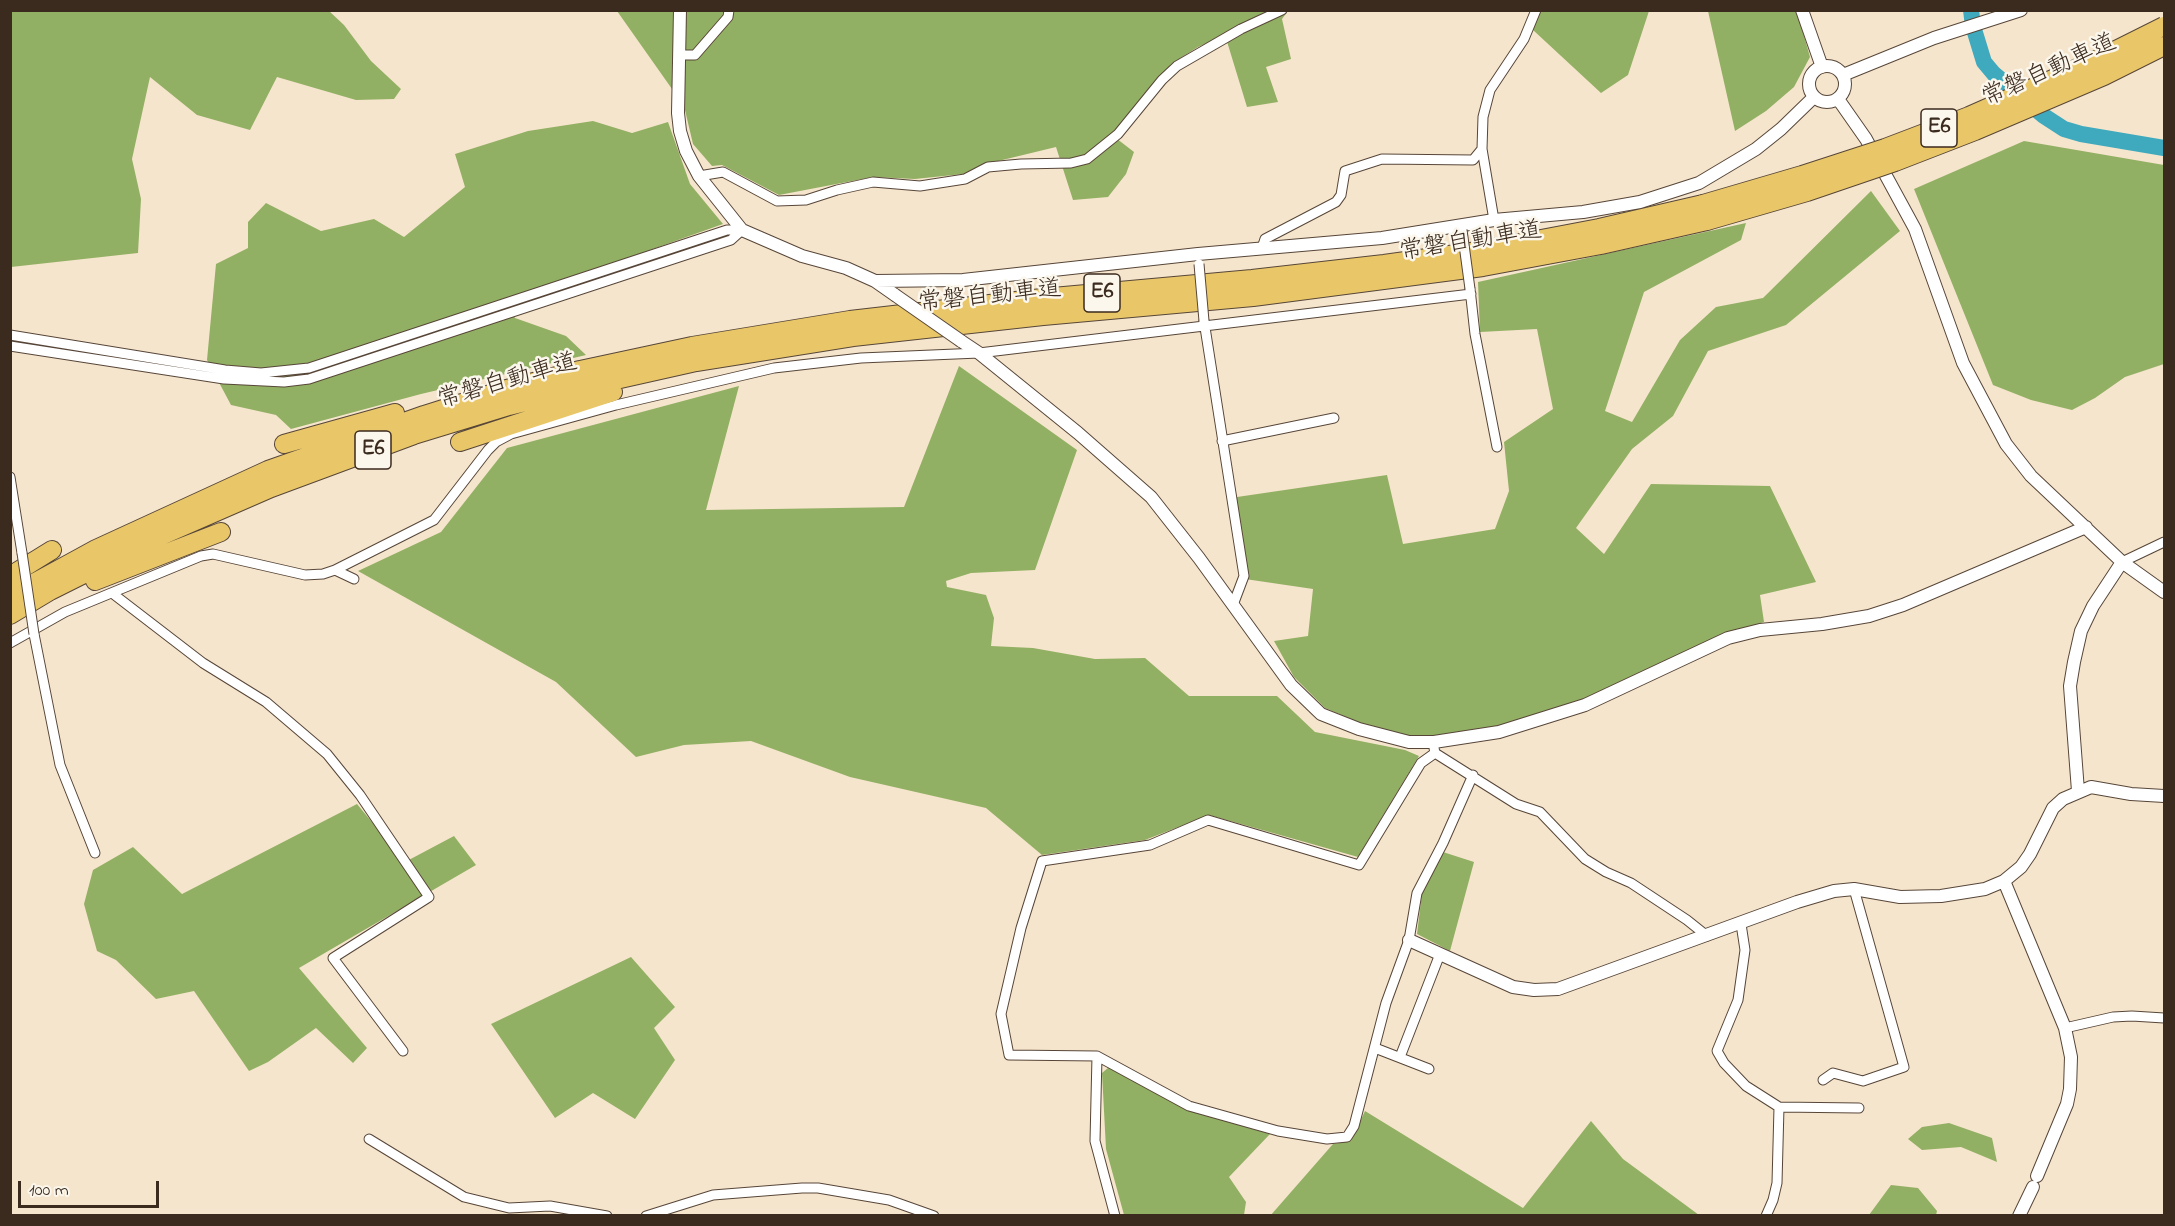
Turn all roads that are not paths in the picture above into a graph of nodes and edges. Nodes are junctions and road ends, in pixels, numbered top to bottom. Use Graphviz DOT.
graph roads {
  1 [pos="680,10"];
  2 [pos="729,10"];
  3 [pos="1282,10"];
  4 [pos="1536,10"];
  5 [pos="1802,10"];
  6 [pos="2021,10"];
  7 [pos="2164,26"];
  8 [pos="2164,46"];
  9 [pos="680,55"];
  10 [pos="1822,67"];
  11 [pos="1843,75"];
  12 [pos="1814,97"];
  13 [pos="1838,99"];
  14 [pos="1482,149"];
  15 [pos="699,176"];
  16 [pos="1705,212"];
  17 [pos="1494,220"];
  18 [pos="1462,227"];
  19 [pos="742,230"];
  20 [pos="1262,248"];
  21 [pos="1199,259"];
  22 [pos="875,281"];
  23 [pos="1471,291"];
  24 [pos="1205,323"];
  25 [pos="10,335"];
  26 [pos="10,346"];
  27 [pos="759,351"];
  28 [pos="979,352"];
  29 [pos="503,390"];
  30 [pos="1334,418"];
  31 [pos="1222,441"];
  32 [pos="460,442"];
  33 [pos="284,444"];
  34 [pos="1497,447"];
  35 [pos="10,477"];
  36 [pos="2086,527"];
  37 [pos="221,532"];
  38 [pos="19,540"];
  39 [pos="2164,542"];
  40 [pos="10,547"];
  41 [pos="52,550"];
  42 [pos="2122,562"];
  43 [pos="335,570"];
  44 [pos="10,576"];
  45 [pos="354,579"];
  46 [pos="2164,592"];
  47 [pos="112,593"];
  48 [pos="10,596"];
  49 [pos="1233,605"];
  50 [pos="11,615"];
  51 [pos="10,643"];
  52 [pos="1434,747"];
  53 [pos="1473,775"];
  54 [pos="2078,791"];
  55 [pos="2164,796"];
  56 [pos="95,853"];
  57 [pos="2004,881"];
  58 [pos="1854,889"];
  59 [pos="1741,924"];
  60 [pos="1707,936"];
  61 [pos="1409,940"];
  62 [pos="1440,954"];
  63 [pos="2164,1018"];
  64 [pos="2065,1028"];
  65 [pos="1375,1048"];
  66 [pos="403,1052"];
  67 [pos="1097,1056"];
  68 [pos="1400,1058"];
  69 [pos="1429,1069"];
  70 [pos="1823,1080"];
  71 [pos="1779,1107"];
  72 [pos="1859,1108"];
  73 [pos="369,1139"];
  74 [pos="607,1215"];
  75 [pos="646,1215"];
  76 [pos="934,1215"];
  77 [pos="1115,1215"];
  78 [pos="1766,1215"];
  79 [pos="2019,1215"];
  1 -- 9 [label="street"];
  2 -- 9 [label="street"];
  3 -- 15 [label="street"];
  4 -- 14 [label="street"];
  5 -- 10 [label="street"];
  6 -- 11 [label="street"];
  7 -- 16 [label="highway, 常磐自動車道 / E6, bridge"];
  8 -- 16 [label="highway, 常磐自動車道 / E6, bridge"];
  9 -- 15 [label="street"];
  10 -- 11 [label="street"];
  10 -- 12 [label="street"];
  11 -- 13 [label="street"];
  12 -- 13 [label="street"];
  12 -- 17 [label="street"];
  13 -- 36 [label="street"];
  14 -- 17 [label="street"];
  14 -- 20 [label="street"];
  15 -- 19 [label="street"];
  16 -- 27 [label="highway, 常磐自動車道 / E6"];
  16 -- 29 [label="highway, 常磐自動車道 / E6"];
  17 -- 18 [label="street"];
  18 -- 20 [label="street"];
  18 -- 23 [label="street, bridge"];
  19 -- 22 [label="street"];
  19 -- 25 [label="street"];
  19 -- 26 [label="street"];
  20 -- 21 [label="street"];
  21 -- 22 [label="street"];
  21 -- 24 [label="street, bridge"];
  22 -- 28 [label="street, bridge"];
  23 -- 24 [label="street"];
  23 -- 34 [label="street"];
  24 -- 28 [label="street"];
  24 -- 31 [label="street"];
  27 -- 32 [label="highway"];
  27 -- 50 [label="highway, 常磐自動車道 / E6"];
  28 -- 43 [label="street"];
  28 -- 49 [label="street"];
  29 -- 33 [label="highway"];
  29 -- 48 [label="highway, 常磐自動車道 / E6"];
  30 -- 31 [label="street"];
  31 -- 49 [label="street"];
  35 -- 38 [label="street"];
  36 -- 42 [label="street"];
  36 -- 52 [label="street"];
  37 -- 50 [label="highway"];
  38 -- 40 [label="street"];
  38 -- 56 [label="street, bridge"];
  39 -- 42 [label="street"];
  41 -- 44 [label="highway"];
  42 -- 46 [label="street"];
  42 -- 54 [label="street"];
  43 -- 45 [label="street"];
  43 -- 47 [label="street"];
  47 -- 51 [label="street"];
  47 -- 66 [label="street"];
  49 -- 52 [label="street"];
  52 -- 53 [label="street"];
  52 -- 67 [label="street"];
  53 -- 60 [label="street"];
  53 -- 61 [label="street"];
  54 -- 55 [label="street"];
  54 -- 57 [label="street"];
  57 -- 58 [label="street"];
  57 -- 64 [label="street"];
  58 -- 59 [label="street"];
  58 -- 70 [label="street"];
  59 -- 60 [label="street"];
  59 -- 71 [label="street"];
  60 -- 62 [label="street"];
  61 -- 62 [label="street"];
  61 -- 65 [label="street"];
  62 -- 68 [label="street"];
  63 -- 64 [label="street"];
  64 -- 79 [label="street"];
  65 -- 67 [label="street"];
  65 -- 68 [label="street"];
  67 -- 77 [label="street"];
  68 -- 69 [label="street"];
  71 -- 72 [label="street"];
  71 -- 78 [label="street"];
  73 -- 74 [label="street"];
  75 -- 76 [label="street"];
}
